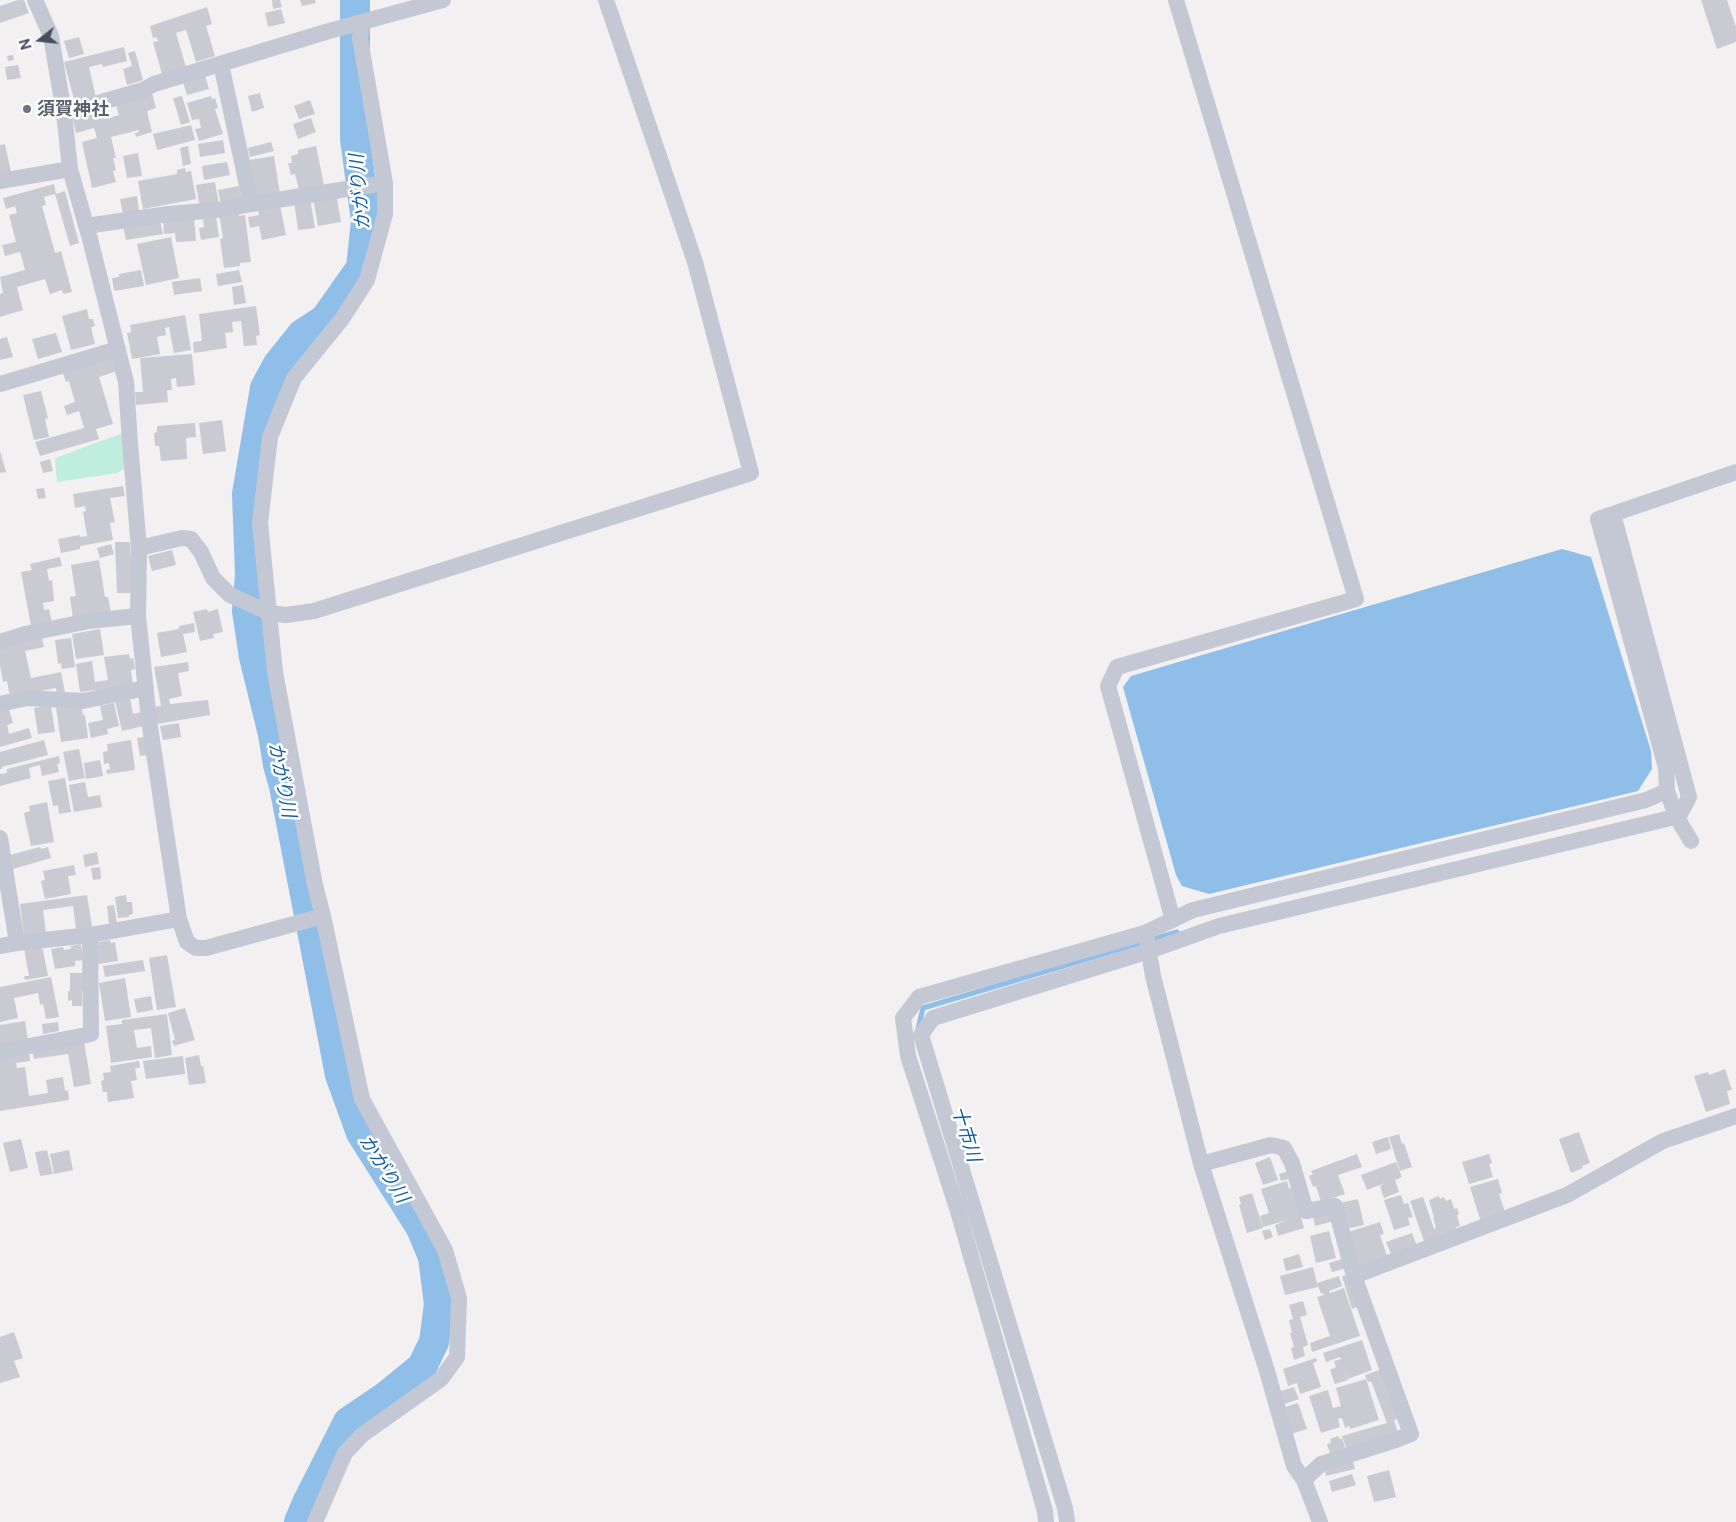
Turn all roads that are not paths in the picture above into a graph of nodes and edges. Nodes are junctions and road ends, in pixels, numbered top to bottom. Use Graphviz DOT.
graph roads {
  1 [pos="35,0"];
  2 [pos="443,0"];
  3 [pos="606,0"];
  4 [pos="1176,0"];
  5 [pos="362,22"];
  6 [pos="221,64"];
  7 [pos="64,113"];
  8 [pos="70,169"];
  9 [pos="0,182"];
  10 [pos="385,182"];
  11 [pos="251,204"];
  12 [pos="86,226"];
  13 [pos="118,349"];
  14 [pos="0,384"];
  15 [pos="1736,472"];
  16 [pos="1613,514"];
  17 [pos="139,548"];
  18 [pos="270,613"];
  19 [pos="138,616"];
  20 [pos="0,642"];
  21 [pos="146,688"];
  22 [pos="0,704"];
  23 [pos="1667,791"];
  24 [pos="1676,816"];
  25 [pos="0,838"];
  26 [pos="1691,841"];
  27 [pos="323,916"];
  28 [pos="179,919"];
  29 [pos="1173,920"];
  30 [pos="1146,933"];
  31 [pos="90,935"];
  32 [pos="17,943"];
  33 [pos="0,946"];
  34 [pos="1148,951"];
  35 [pos="0,1052"];
  36 [pos="1736,1116"];
  37 [pos="1201,1164"];
  38 [pos="1354,1276"];
  39 [pos="1304,1480"];
  40 [pos="315,1522"];
  41 [pos="1046,1522"];
  42 [pos="1068,1522"];
  43 [pos="1320,1522"];
  1 -- 7 [label="street"];
  2 -- 5 [label="street"];
  3 -- 18 [label="street"];
  4 -- 29 [label="street"];
  5 -- 6 [label="street"];
  5 -- 10 [label="street"];
  6 -- 7 [label="street"];
  6 -- 11 [label="street"];
  7 -- 8 [label="street"];
  8 -- 9 [label="street"];
  8 -- 12 [label="street"];
  10 -- 11 [label="street"];
  10 -- 18 [label="street"];
  11 -- 12 [label="street"];
  12 -- 13 [label="street"];
  13 -- 14 [label="street"];
  13 -- 17 [label="street"];
  15 -- 16 [label="street"];
  16 -- 23 [label="street"];
  16 -- 24 [label="street"];
  17 -- 18 [label="street"];
  17 -- 19 [label="street"];
  18 -- 27 [label="street"];
  19 -- 20 [label="street"];
  19 -- 21 [label="street"];
  21 -- 22 [label="street"];
  21 -- 28 [label="street"];
  23 -- 24 [label="street"];
  23 -- 29 [label="street"];
  24 -- 26 [label="street"];
  24 -- 34 [label="street"];
  25 -- 32 [label="street"];
  27 -- 28 [label="street"];
  27 -- 40 [label="street"];
  28 -- 31 [label="street"];
  29 -- 30 [label="street"];
  30 -- 34 [label="street"];
  30 -- 41 [label="street"];
  31 -- 32 [label="street"];
  31 -- 35 [label="street"];
  32 -- 33 [label="street"];
  34 -- 37 [label="street"];
  34 -- 42 [label="street"];
  36 -- 38 [label="street"];
  37 -- 38 [label="street"];
  37 -- 39 [label="street"];
  38 -- 39 [label="street"];
  39 -- 43 [label="street"];
}
